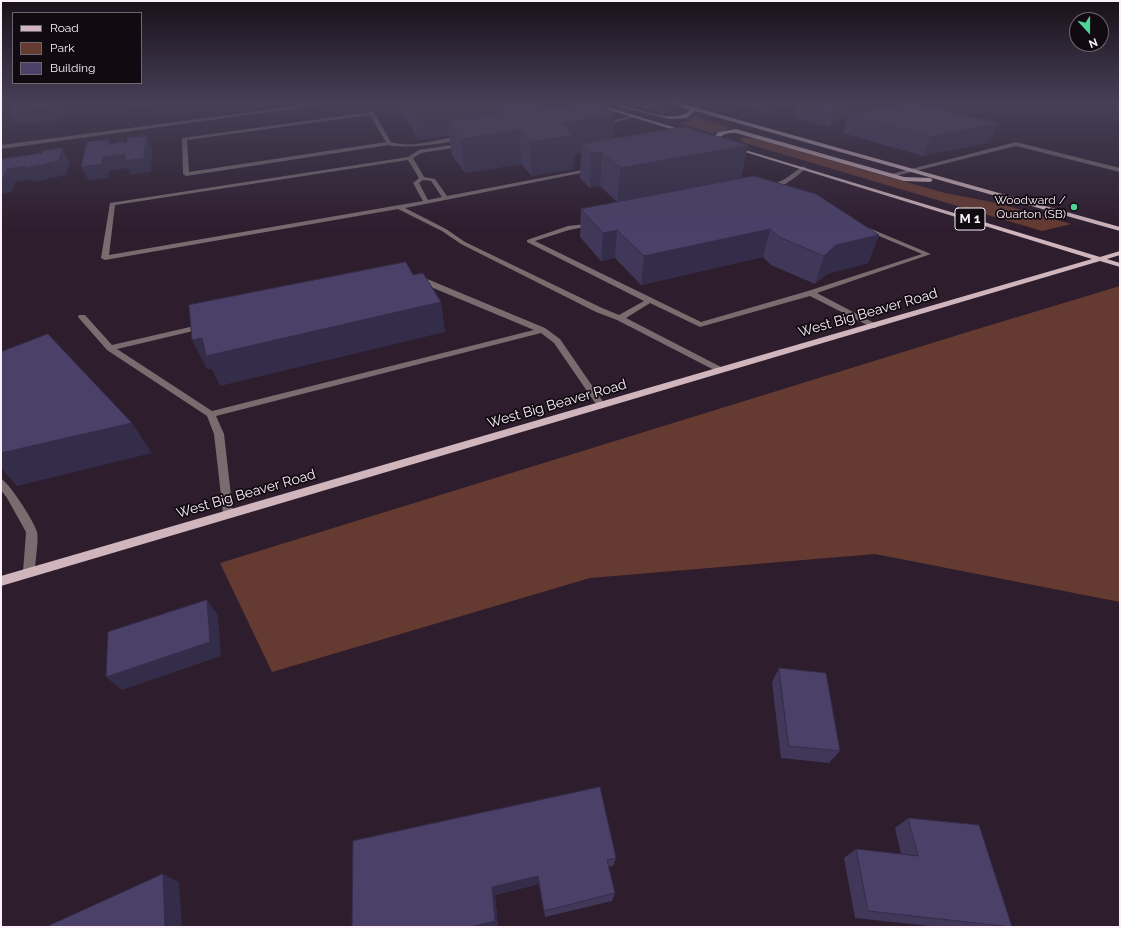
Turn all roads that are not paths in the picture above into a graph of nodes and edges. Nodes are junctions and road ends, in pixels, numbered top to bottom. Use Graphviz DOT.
graph roads {
  1 [pos="14,145"];
  2 [pos="184,145"];
  3 [pos="375,145"];
  4 [pos="393,145"];
  5 [pos="409,145"];
  6 [pos="462,145"];
  7 [pos="730,145"];
  8 [pos="786,145"];
  9 [pos="822,145"];
  10 [pos="1011,145"];
  11 [pos="1021,145"];
  12 [pos="1,147"];
  13 [pos="410,158"];
  14 [pos="803,168"];
  15 [pos="603,169"];
  16 [pos="909,170"];
  17 [pos="1120,170"];
  18 [pos="891,175"];
  19 [pos="422,178"];
  20 [pos="950,181"];
  21 [pos="775,195"];
  22 [pos="445,197"];
  23 [pos="426,201"];
  24 [pos="399,207"];
  25 [pos="600,222"];
  26 [pos="855,224"];
  27 [pos="1120,229"];
  28 [pos="1120,253"];
  29 [pos="1101,259"];
  30 [pos="1120,265"];
  31 [pos="408,279"];
  32 [pos="811,294"];
  33 [pos="650,301"];
  34 [pos="82,317"];
  35 [pos="620,318"];
  36 [pos="209,325"];
  37 [pos="873,326"];
  38 [pos="542,330"];
  39 [pos="110,348"];
  40 [pos="720,370"];
  41 [pos="601,405"];
  42 [pos="211,414"];
  43 [pos="1,483"];
  44 [pos="228,514"];
  45 [pos="30,572"];
  46 [pos="1,581"];
  1 -- 12 [label="street"];
  2 -- 3 [label="street"];
  4 -- 5 [label="street"];
  6 -- 13 [label="street"];
  7 -- 14 [label="main road, M 1"];
  8 -- 18 [label="main road"];
  9 -- 16 [label="main road, M 1"];
  10 -- 16 [label="street"];
  11 -- 17 [label="street"];
  13 -- 19 [label="street"];
  13 -- 24 [label="street"];
  14 -- 21 [label="street"];
  14 -- 29 [label="main road, M 1"];
  15 -- 22 [label="street"];
  16 -- 18 [label="street"];
  16 -- 20 [label="main road, M 1"];
  18 -- 20 [label="main road"];
  19 -- 22 [label="street"];
  19 -- 23 [label="street"];
  20 -- 27 [label="main road, M 1"];
  22 -- 23 [label="street"];
  23 -- 24 [label="street"];
  24 -- 35 [label="street"];
  25 -- 33 [label="street"];
  26 -- 32 [label="street"];
  28 -- 29 [label="main road, West Big Beaver Road"];
  29 -- 30 [label="main road, M 1"];
  29 -- 37 [label="main road, West Big Beaver Road"];
  31 -- 38 [label="street"];
  32 -- 33 [label="street"];
  32 -- 37 [label="street"];
  33 -- 35 [label="street"];
  34 -- 39 [label="street"];
  35 -- 40 [label="street"];
  36 -- 39 [label="street"];
  37 -- 40 [label="main road, West Big Beaver Road"];
  38 -- 41 [label="street"];
  38 -- 42 [label="street"];
  39 -- 42 [label="street"];
  40 -- 41 [label="main road, West Big Beaver Road"];
  41 -- 44 [label="main road, West Big Beaver Road"];
  42 -- 44 [label="street"];
  43 -- 45 [label="street"];
  44 -- 45 [label="main road, West Big Beaver Road"];
  45 -- 46 [label="main road, West Big Beaver Road"];
}
